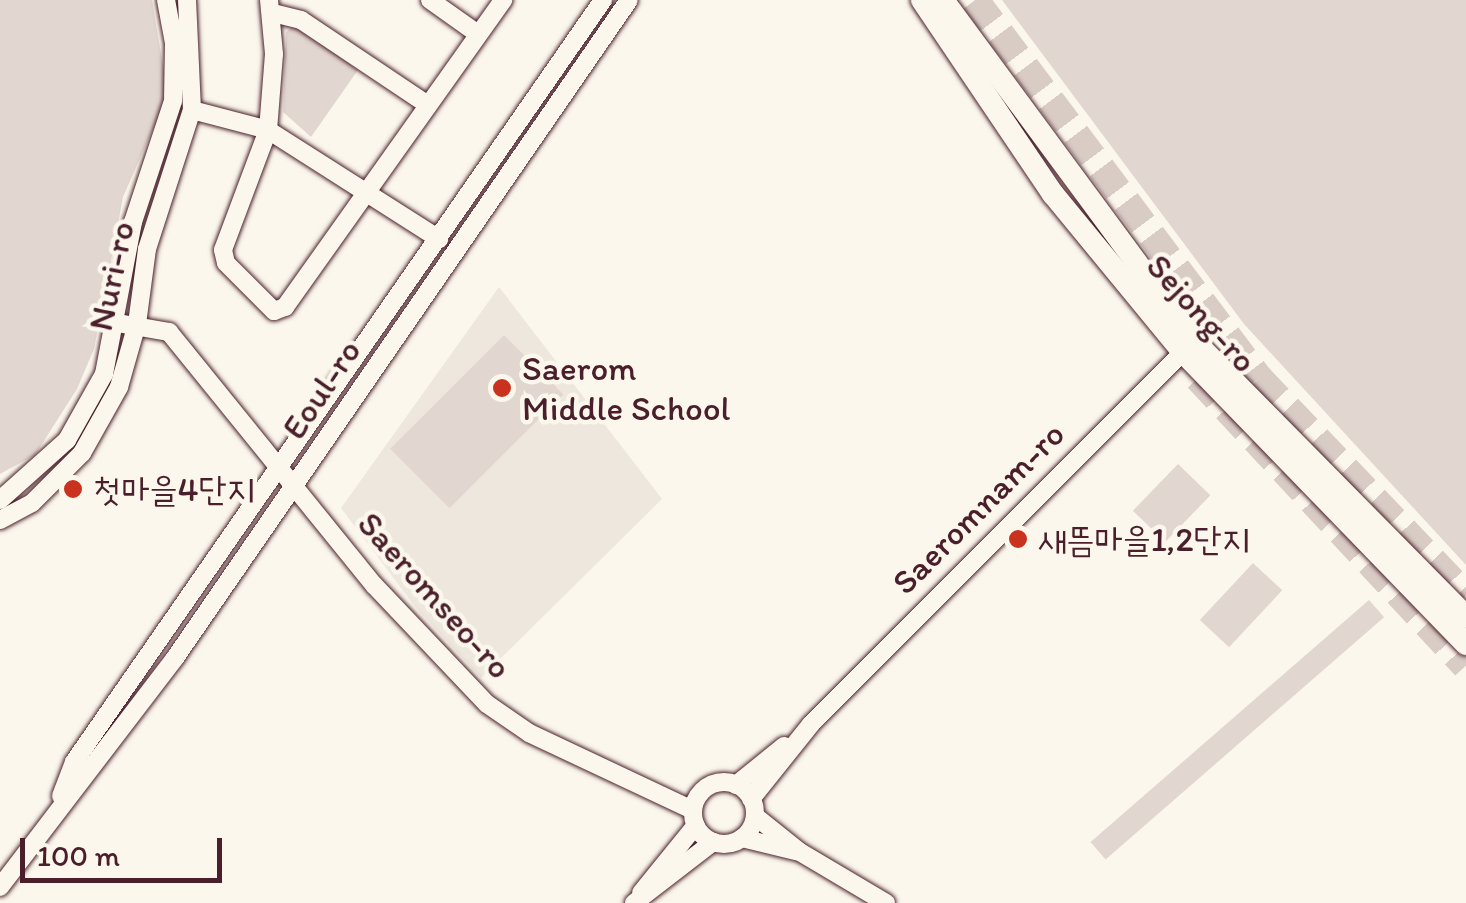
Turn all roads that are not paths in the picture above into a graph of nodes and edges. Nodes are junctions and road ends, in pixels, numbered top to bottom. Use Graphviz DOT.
graph roads {
  1 [pos="166,0"];
  2 [pos="187,0"];
  3 [pos="430,0"];
  4 [pos="502,0"];
  5 [pos="603,0"];
  6 [pos="630,0"];
  7 [pos="922,0"];
  8 [pos="944,0"];
  9 [pos="271,6"];
  10 [pos="478,34"];
  11 [pos="428,105"];
  12 [pos="192,110"];
  13 [pos="268,130"];
  14 [pos="367,191"];
  15 [pos="439,239"];
  16 [pos="117,322"];
  17 [pos="138,324"];
  18 [pos="1188,346"];
  19 [pos="282,466"];
  20 [pos="296,484"];
  21 [pos="0,500"];
  22 [pos="0,520"];
  23 [pos="1466,618"];
  24 [pos="1466,644"];
  25 [pos="811,724"];
  26 [pos="736,784"];
  27 [pos="57,807"];
  28 [pos="753,807"];
  29 [pos="697,809"];
  30 [pos="742,838"];
  31 [pos="712,842"];
  32 [pos="800,852"];
  33 [pos="0,886"];
  34 [pos="635,902"];
  35 [pos="886,903"];
  1 -- 16 [label="street, Nuri-ro"];
  2 -- 12 [label="street, Nuri-ro"];
  3 -- 10 [label="street"];
  4 -- 10 [label="street"];
  5 -- 15 [label="street, Eoul-ro"];
  6 -- 20 [label="street, Eoul-ro"];
  7 -- 18 [label="main road, Sejong-ro"];
  8 -- 18 [label="main road, Sejong-ro"];
  9 -- 11 [label="street"];
  9 -- 13 [label="street"];
  10 -- 11 [label="street"];
  11 -- 14 [label="street"];
  12 -- 13 [label="street"];
  12 -- 17 [label="street, Nuri-ro"];
  13 -- 14 [label="street"];
  13 -- 14 [label="street"];
  14 -- 15 [label="street"];
  15 -- 19 [label="street, Eoul-ro"];
  16 -- 17 [label="street"];
  16 -- 21 [label="street, Nuri-ro"];
  17 -- 19 [label="street, Saeromseo-ro"];
  17 -- 22 [label="street, Nuri-ro"];
  18 -- 23 [label="main road, Sejong-ro"];
  18 -- 24 [label="main road, Sejong-ro"];
  18 -- 25 [label="street, Saeromnam-ro"];
  19 -- 20 [label="street, Saeromseo-ro"];
  19 -- 27 [label="street, Eoul-ro"];
  20 -- 27 [label="street, Eoul-ro"];
  20 -- 29 [label="street, Saeromseo-ro"];
  25 -- 26 [label="street, Saeromnam-ro"];
  25 -- 28 [label="street, Saeromnam-ro"];
  26 -- 28 [label="street"];
  26 -- 29 [label="street"];
  27 -- 33 [label="street, Eoul-ro"];
  28 -- 30 [label="street"];
  28 -- 32 [label="street"];
  29 -- 31 [label="street"];
  29 -- 34 [label="street"];
  30 -- 31 [label="street"];
  30 -- 32 [label="street"];
  31 -- 34 [label="street"];
  32 -- 35 [label="street"];
}
